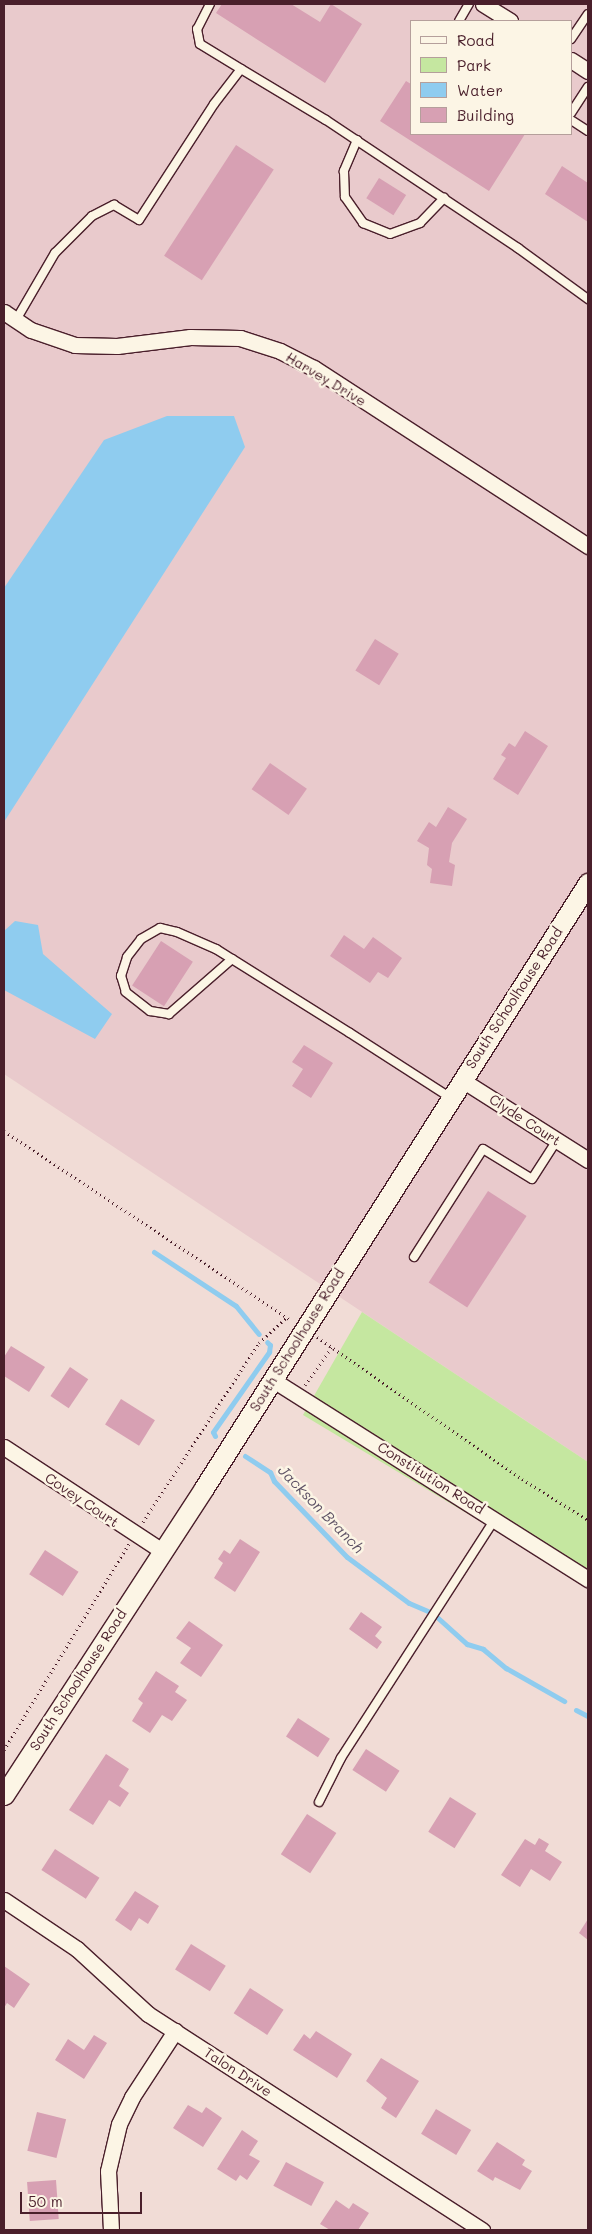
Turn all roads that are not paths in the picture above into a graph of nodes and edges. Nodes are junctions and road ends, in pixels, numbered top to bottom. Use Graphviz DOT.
graph roads {
  1 [pos="210,4"];
  2 [pos="469,4"];
  3 [pos="483,4"];
  4 [pos="588,14"];
  5 [pos="460,20"];
  6 [pos="508,20"];
  7 [pos="572,38"];
  8 [pos="572,61"];
  9 [pos="241,69"];
  10 [pos="588,71"];
  11 [pos="588,86"];
  12 [pos="572,111"];
  13 [pos="572,121"];
  14 [pos="588,131"];
  15 [pos="357,140"];
  16 [pos="444,198"];
  17 [pos="588,299"];
  18 [pos="10,316"];
  19 [pos="588,546"];
  20 [pos="588,883"];
  21 [pos="232,959"];
  22 [pos="462,1080"];
  23 [pos="451,1098"];
  24 [pos="557,1140"];
  25 [pos="588,1160"];
  26 [pos="414,1257"];
  27 [pos="273,1380"];
  28 [pos="4,1447"];
  29 [pos="496,1518"];
  30 [pos="161,1550"];
  31 [pos="588,1579"];
  32 [pos="4,1795"];
  33 [pos="319,1802"];
  34 [pos="4,1900"];
  35 [pos="175,2031"];
  36 [pos="111,2230"];
  37 [pos="482,2230"];
  1 -- 9 [label="lane"];
  2 -- 5 [label="lane"];
  3 -- 6 [label="street"];
  4 -- 7 [label="lane"];
  8 -- 10 [label="street"];
  9 -- 15 [label="lane"];
  9 -- 18 [label="lane"];
  11 -- 12 [label="lane"];
  13 -- 14 [label="lane"];
  15 -- 16 [label="lane"];
  15 -- 16 [label="lane"];
  16 -- 17 [label="lane"];
  18 -- 19 [label="street, Harvey Drive"];
  20 -- 22 [label="street, South Schoolhouse Road"];
  21 -- 21 [label="lane"];
  21 -- 23 [label="lane"];
  22 -- 23 [label="street, South Schoolhouse Road"];
  22 -- 24 [label="street, Clyde Court"];
  23 -- 27 [label="street, South Schoolhouse Road"];
  24 -- 25 [label="street, Clyde Court"];
  24 -- 26 [label="lane"];
  27 -- 29 [label="street, Constitution Road"];
  27 -- 30 [label="street, South Schoolhouse Road"];
  28 -- 30 [label="street, Covey Court"];
  29 -- 31 [label="street, Constitution Road"];
  29 -- 33 [label="lane"];
  30 -- 32 [label="street, South Schoolhouse Road"];
  34 -- 35 [label="street, Talon Drive"];
  35 -- 36 [label="street"];
  35 -- 37 [label="street, Talon Drive"];
}
